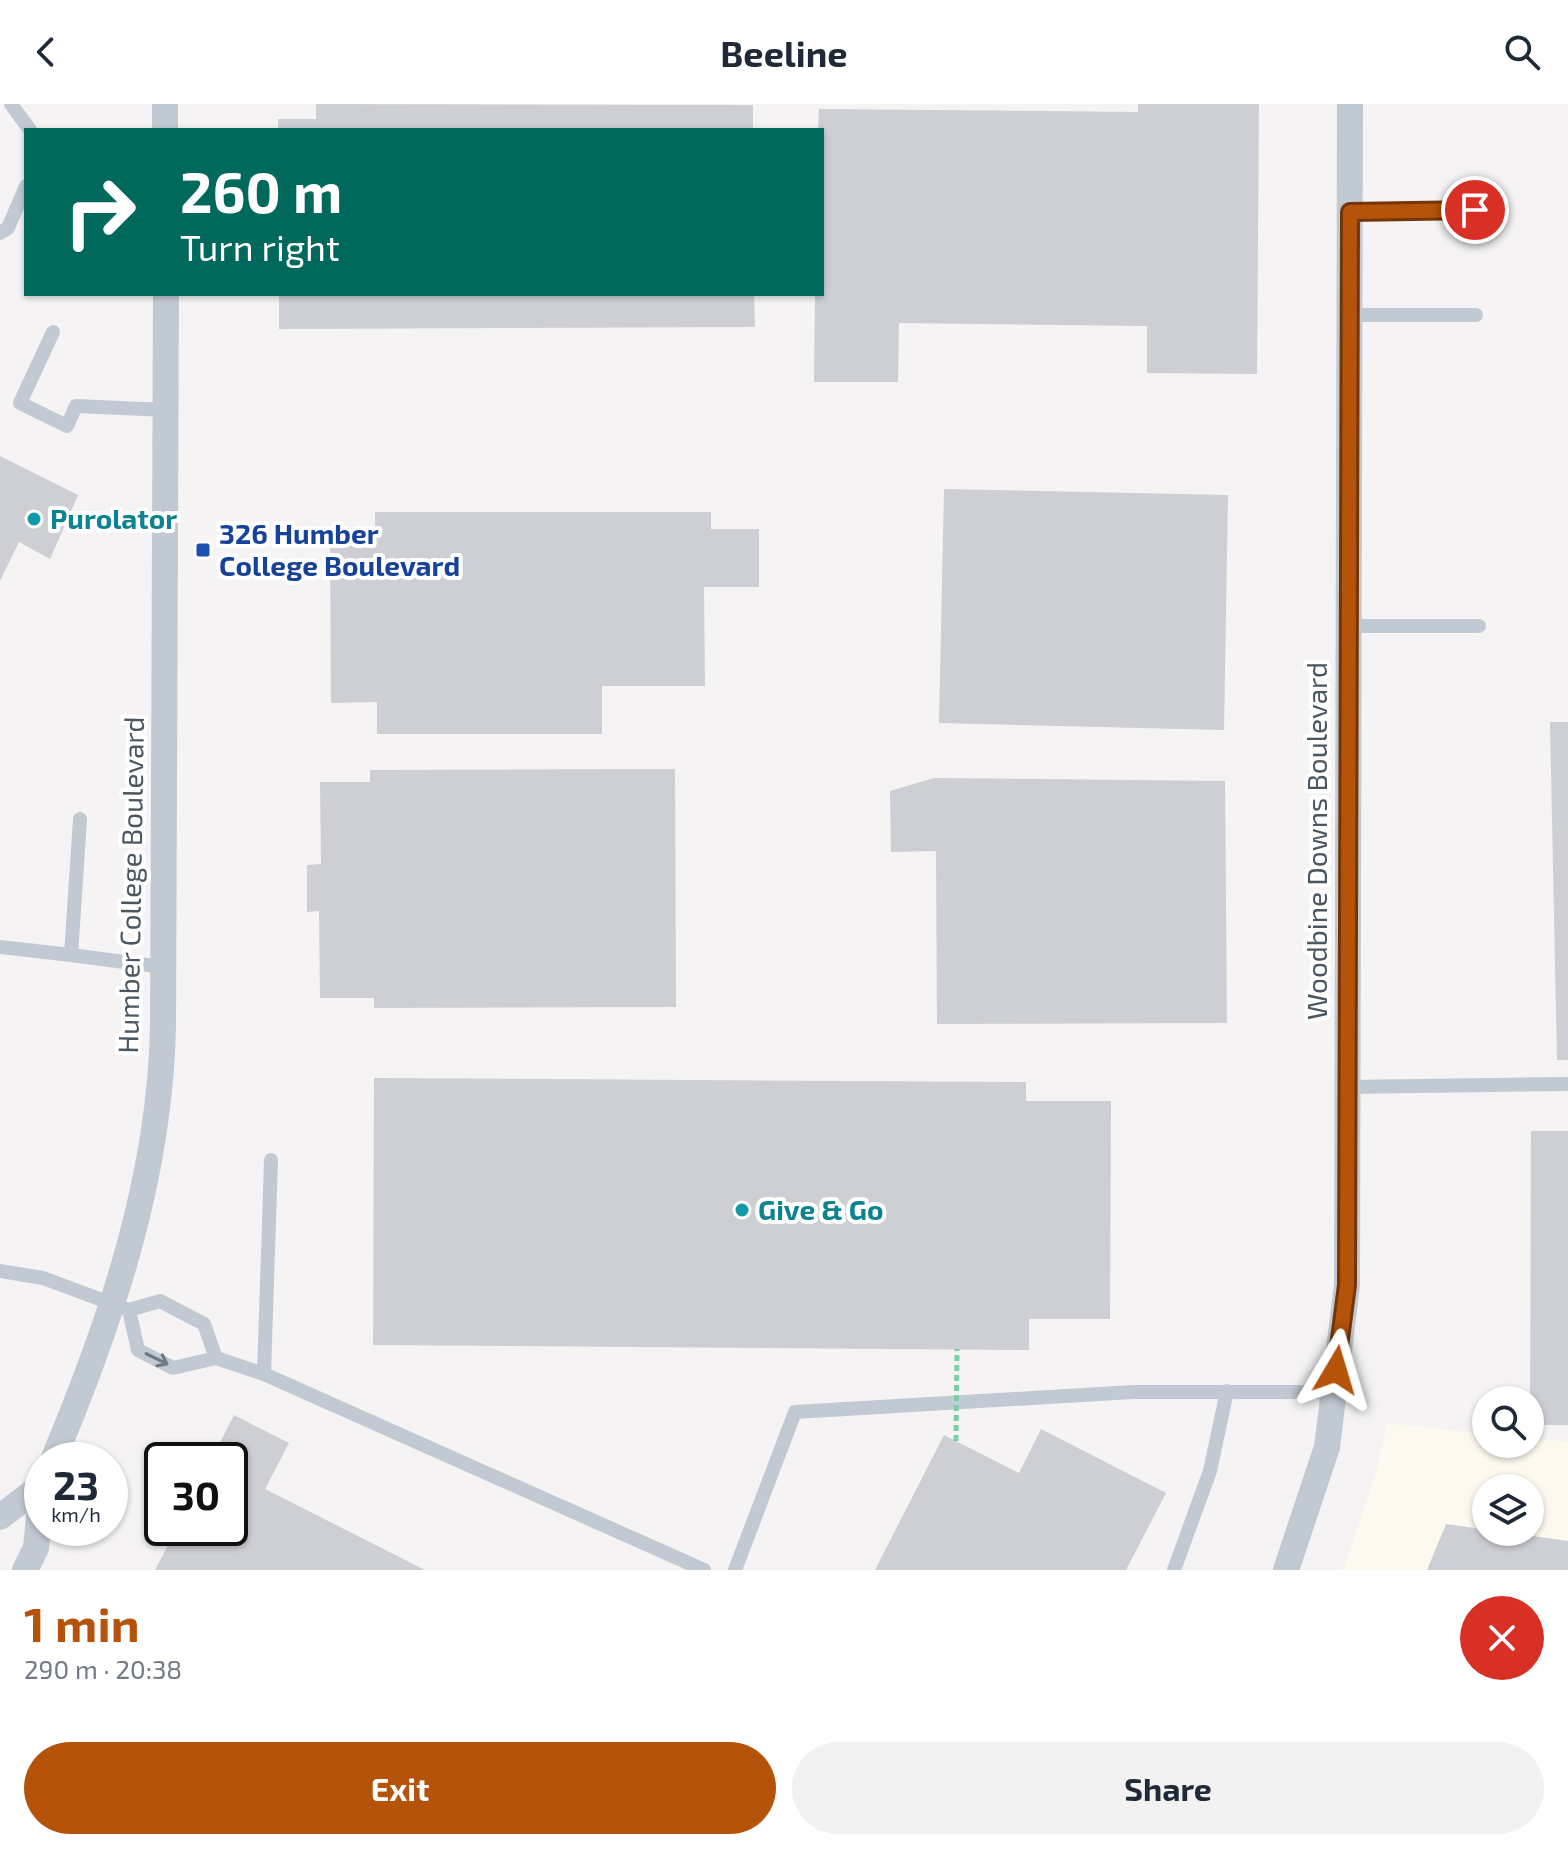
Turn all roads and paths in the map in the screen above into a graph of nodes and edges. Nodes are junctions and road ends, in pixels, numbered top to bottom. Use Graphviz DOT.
graph roads {
  1 [pos="11,104"];
  2 [pos="165,104"];
  3 [pos="1350,104"];
  4 [pos="29,128"];
  5 [pos="165,128"];
  6 [pos="24,191"];
  7 [pos="1475,210"];
  8 [pos="1350,212"];
  9 [pos="0,233"];
  10 [pos="166,296"];
  11 [pos="1350,315"];
  12 [pos="1476,315"];
  13 [pos="53,332"];
  14 [pos="166,410"];
  15 [pos="1350,626"];
  16 [pos="1479,626"];
  17 [pos="80,819"];
  18 [pos="0,947"];
  19 [pos="71,955"];
  20 [pos="163,967"];
  21 [pos="1568,1084"];
  22 [pos="1347,1087"];
  23 [pos="271,1160"];
  24 [pos="0,1271"];
  25 [pos="121,1307"];
  26 [pos="957,1349"];
  27 [pos="216,1358"];
  28 [pos="264,1374"];
  29 [pos="1227,1391"];
  30 [pos="1333,1392"];
  31 [pos="956,1441"];
  32 [pos="61,1442"];
  33 [pos="24,1500"];
  34 [pos="0,1517"];
  35 [pos="36,1546"];
  36 [pos="25,1570"];
  37 [pos="704,1570"];
  38 [pos="735,1570"];
  39 [pos="1174,1570"];
  40 [pos="1286,1570"];
  1 -- 4 [label="lane"];
  2 -- 5 [label="street"];
  3 -- 8 [label="street, Woodbine Downs Boulevard"];
  6 -- 9 [label="lane"];
  7 -- 8 [label="lane"];
  8 -- 11 [label="street, Woodbine Downs Boulevard"];
  10 -- 14 [label="street, Humber College Boulevard"];
  11 -- 12 [label="lane"];
  11 -- 15 [label="street, Woodbine Downs Boulevard"];
  13 -- 14 [label="lane"];
  14 -- 20 [label="street, Humber College Boulevard"];
  15 -- 16 [label="lane"];
  15 -- 22 [label="street, Woodbine Downs Boulevard"];
  17 -- 19 [label="lane"];
  18 -- 19 [label="lane"];
  19 -- 20 [label="lane"];
  20 -- 25 [label="street, Humber College Boulevard"];
  21 -- 22 [label="lane"];
  22 -- 30 [label="street, Woodbine Downs Boulevard"];
  23 -- 28 [label="lane"];
  24 -- 25 [label="lane"];
  25 -- 27 [label="lane"];
  25 -- 27 [label="lane, one-way"];
  25 -- 32 [label="street, Humber College Boulevard"];
  26 -- 31 [label="path, bridge"];
  27 -- 28 [label="lane"];
  28 -- 37 [label="lane"];
  29 -- 30 [label="lane"];
  29 -- 38 [label="lane"];
  29 -- 39 [label="lane"];
  30 -- 40 [label="street, Woodbine Downs Boulevard"];
  33 -- 34 [label="street"];
  35 -- 36 [label="street"];
}
